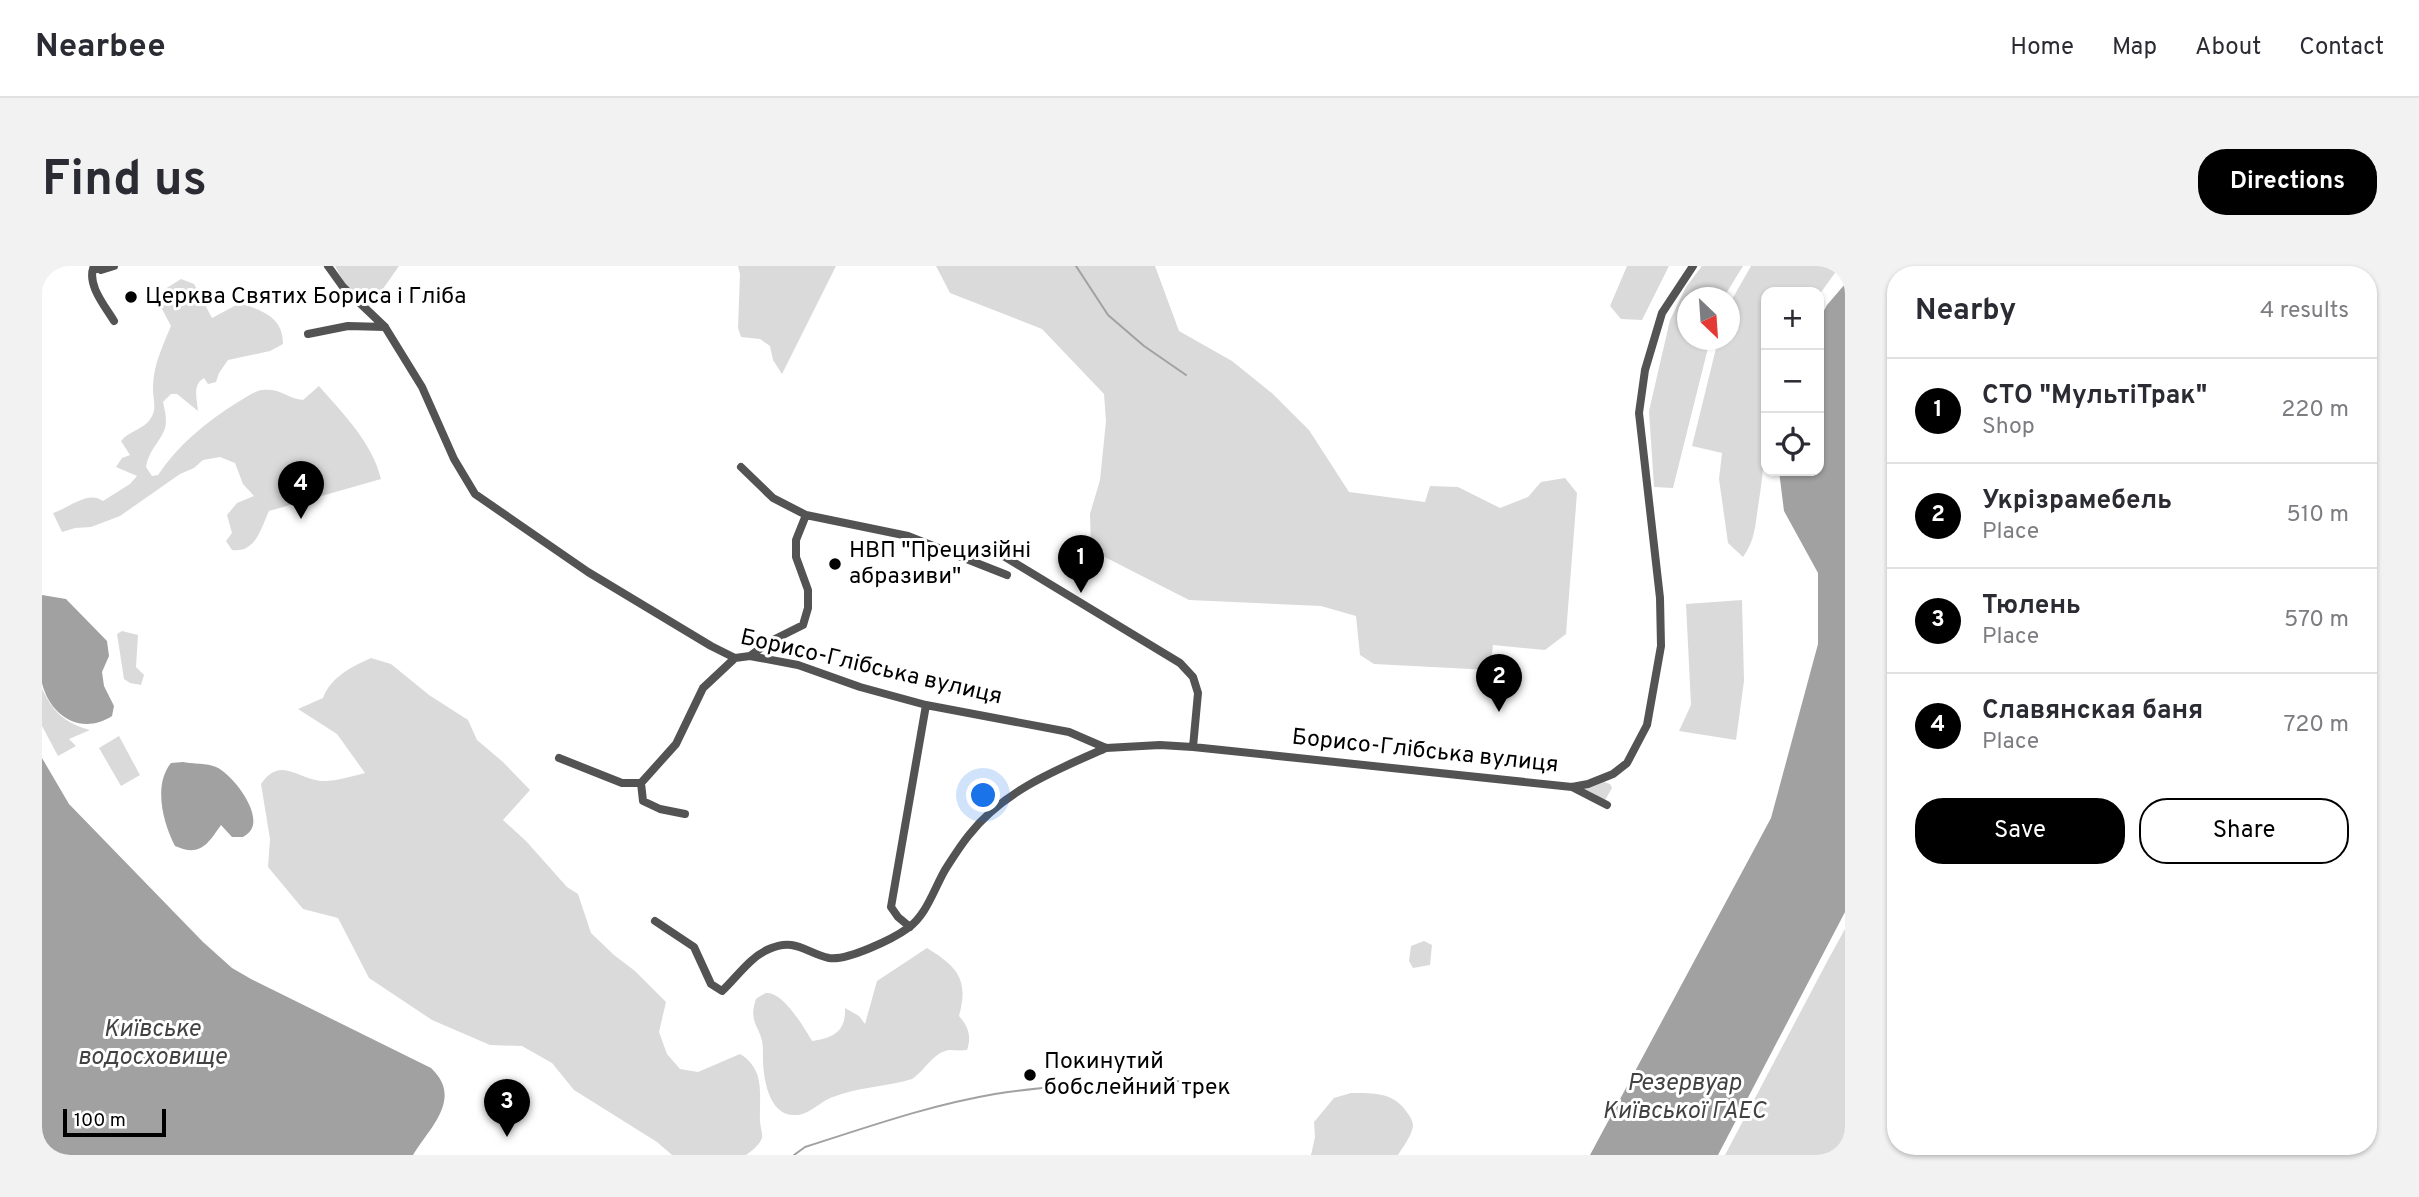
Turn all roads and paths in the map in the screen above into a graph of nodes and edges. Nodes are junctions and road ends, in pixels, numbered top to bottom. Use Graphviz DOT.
graph roads {
  1 [pos="94,266"];
  2 [pos="114,266"];
  3 [pos="327,266"];
  4 [pos="1693,266"];
  5 [pos="114,321"];
  6 [pos="385,327"];
  7 [pos="308,334"];
  8 [pos="741,467"];
  9 [pos="806,515"];
  10 [pos="992,550"];
  11 [pos="1007,575"];
  12 [pos="750,656"];
  13 [pos="735,657"];
  14 [pos="926,705"];
  15 [pos="1193,747"];
  16 [pos="1106,748"];
  17 [pos="559,758"];
  18 [pos="640,783"];
  19 [pos="1572,787"];
  20 [pos="1607,805"];
  21 [pos="685,814"];
  22 [pos="655,921"];
  23 [pos="909,927"];
  1 -- 2 [label="street"];
  1 -- 5 [label="street"];
  3 -- 6 [label="street, Борисо-Глібська вулиця"];
  4 -- 19 [label="street, Борисо-Глібська вулиця"];
  6 -- 7 [label="street"];
  6 -- 13 [label="street, Борисо-Глібська вулиця"];
  8 -- 9 [label="street"];
  9 -- 11 [label="street"];
  9 -- 12 [label="street"];
  10 -- 15 [label="street"];
  12 -- 13 [label="street, Борисо-Глібська вулиця"];
  12 -- 14 [label="street, Борисо-Глібська вулиця"];
  13 -- 18 [label="street"];
  14 -- 16 [label="street, Борисо-Глібська вулиця"];
  14 -- 23 [label="street"];
  15 -- 16 [label="street, Борисо-Глібська вулиця"];
  15 -- 19 [label="street, Борисо-Глібська вулиця"];
  16 -- 23 [label="street"];
  17 -- 18 [label="street"];
  18 -- 21 [label="street"];
  19 -- 20 [label="street, Борисо-Глібська вулиця"];
  22 -- 23 [label="street"];
}
